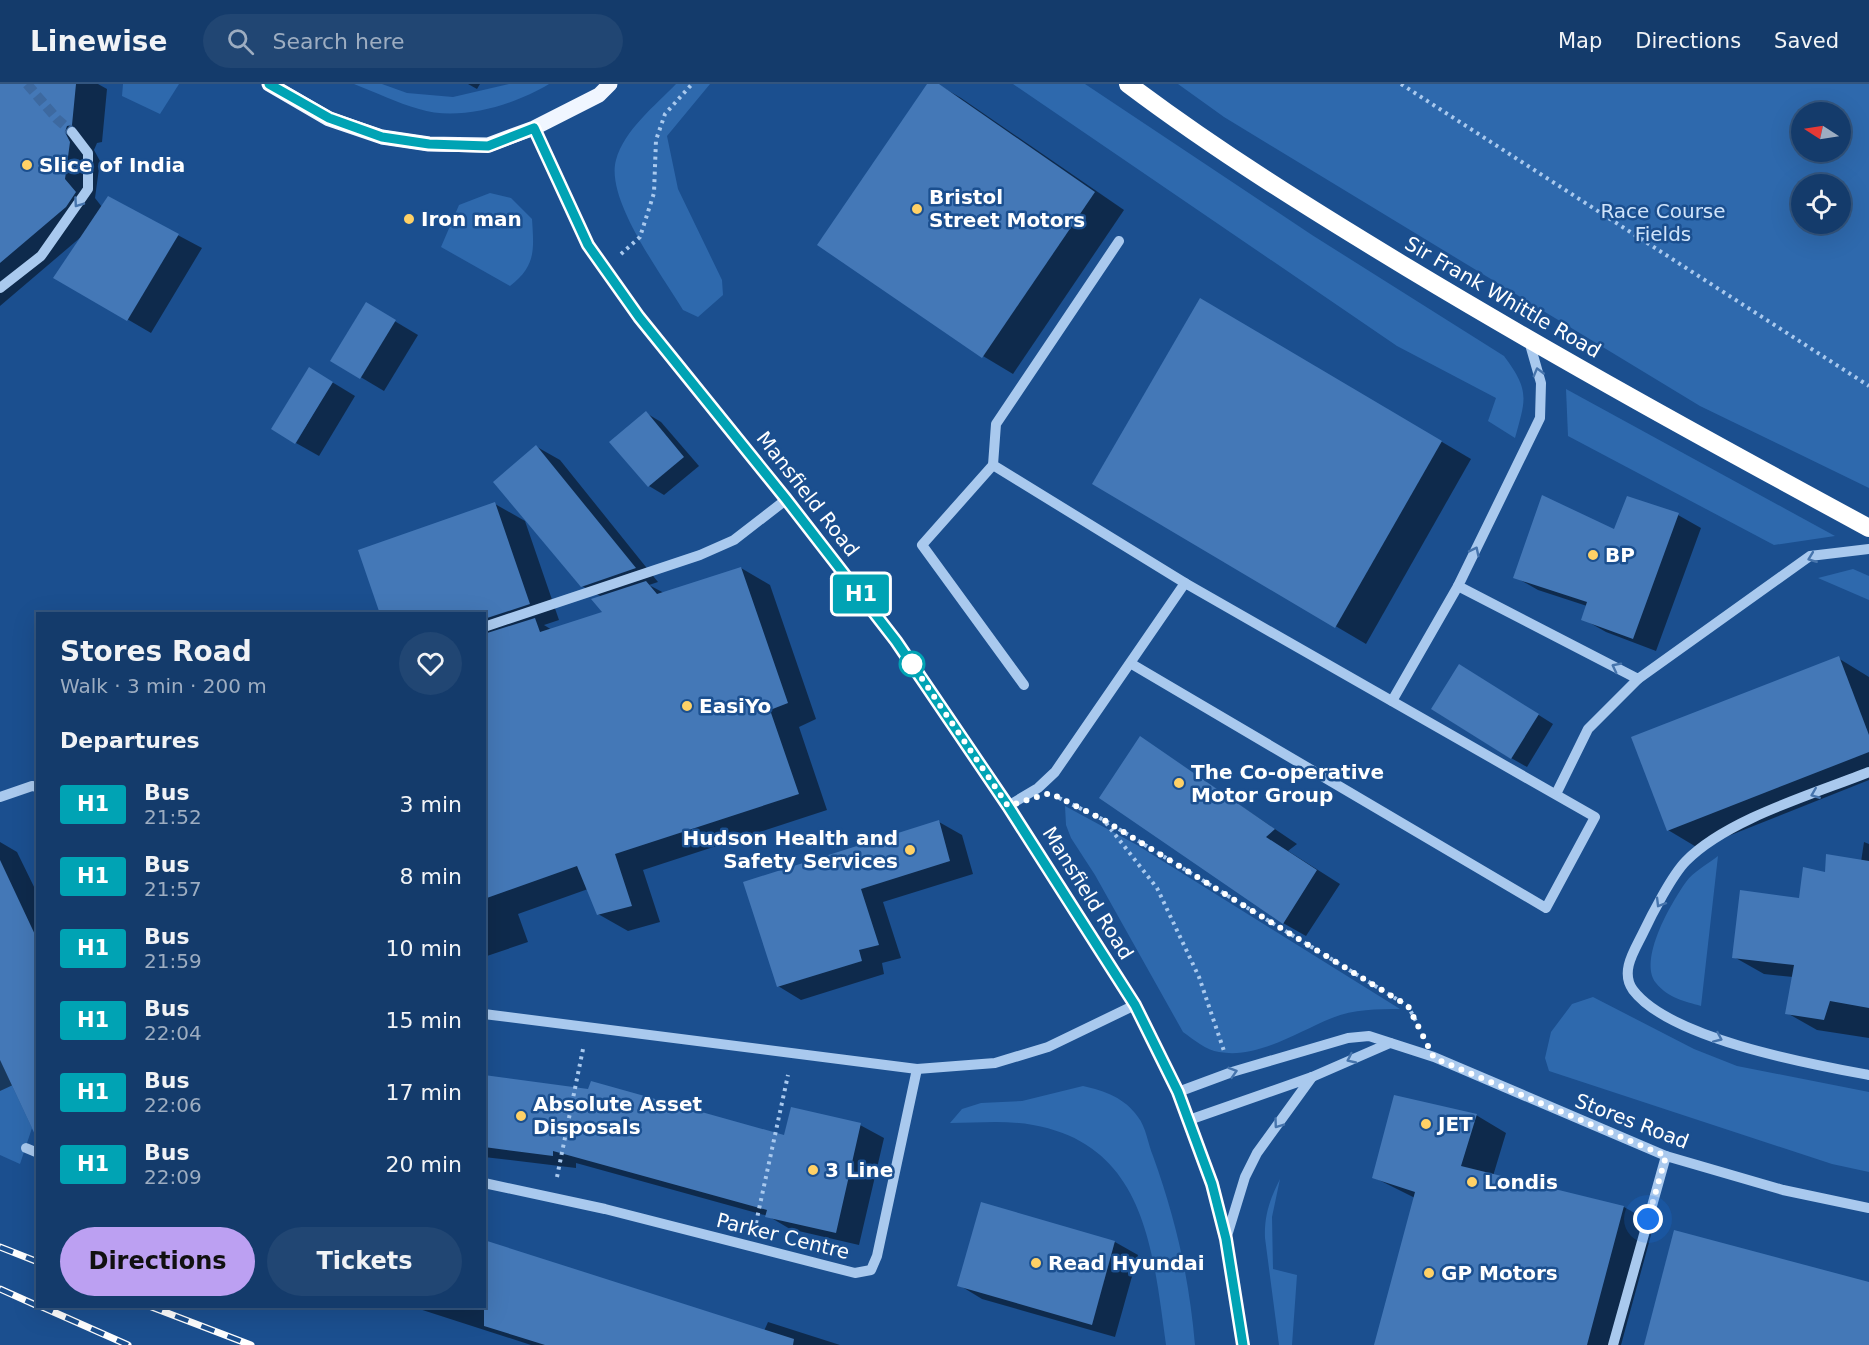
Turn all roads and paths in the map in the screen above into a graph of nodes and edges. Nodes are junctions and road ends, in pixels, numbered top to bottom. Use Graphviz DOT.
graph roads {
  1 [pos="269,84"];
  2 [pos="610,84"];
  3 [pos="692,84"];
  4 [pos="1128,84"];
  5 [pos="1401,84"];
  6 [pos="534,128"];
  7 [pos="72,132"];
  8 [pos="1119,241"];
  9 [pos="604,268"];
  10 [pos="0,288"];
  11 [pos="1529,341"];
  12 [pos="1869,386"];
  13 [pos="993,465"];
  14 [pos="786,499"];
  15 [pos="1869,528"];
  16 [pos="1869,549"];
  17 [pos="1185,583"];
  18 [pos="1458,586"];
  19 [pos="486,626"];
  20 [pos="1130,663"];
  21 [pos="1638,678"];
  22 [pos="1024,685"];
  23 [pos="1392,701"];
  24 [pos="1869,772"];
  25 [pos="36,787"];
  26 [pos="1050,793"];
  27 [pos="1556,794"];
  28 [pos="0,797"];
  29 [pos="1008,806"];
  30 [pos="1104,820"];
  31 [pos="1135,1005"];
  32 [pos="486,1014"];
  33 [pos="587,1029"];
  34 [pos="1390,1043"];
  35 [pos="793,1054"];
  36 [pos="1226,1055"];
  37 [pos="1434,1058"];
  38 [pos="917,1069"];
  39 [pos="1869,1076"];
  40 [pos="1312,1077"];
  41 [pos="1178,1092"];
  42 [pos="1189,1120"];
  43 [pos="26,1148"];
  44 [pos="36,1152"];
  45 [pos="1666,1156"];
  46 [pos="486,1183"];
  47 [pos="553,1198"];
  48 [pos="1869,1208"];
  49 [pos="1226,1239"];
  50 [pos="751,1246"];
  51 [pos="1243,1345"];
  52 [pos="1612,1345"];
  1 -- 6 [label="main road"];
  2 -- 6 [label="main road"];
  3 -- 9 [label="path"];
  4 -- 11 [label="highway, Sir Frank Whittle Road"];
  5 -- 12 [label="path"];
  6 -- 9 [label="street, Mansfield Road"];
  7 -- 10 [label="street, one-way"];
  8 -- 13 [label="street"];
  9 -- 14 [label="street, Mansfield Road"];
  11 -- 15 [label="highway, Sir Frank Whittle Road"];
  18 -- 11 [label="street, one-way"];
  13 -- 17 [label="street"];
  13 -- 22 [label="street"];
  14 -- 19 [label="street"];
  14 -- 29 [label="street, Mansfield Road"];
  16 -- 21 [label="street, one-way"];
  17 -- 20 [label="street"];
  17 -- 23 [label="street"];
  21 -- 18 [label="street, one-way"];
  18 -- 23 [label="street"];
  20 -- 27 [label="street"];
  20 -- 29 [label="street"];
  21 -- 27 [label="street"];
  23 -- 27 [label="street"];
  24 -- 39 [label="street, one-way"];
  25 -- 28 [label="street"];
  26 -- 30 [label="path"];
  29 -- 31 [label="street, Mansfield Road"];
  30 -- 36 [label="path"];
  30 -- 37 [label="path"];
  31 -- 38 [label="street"];
  31 -- 41 [label="street, Mansfield Road"];
  32 -- 33 [label="street"];
  33 -- 35 [label="street"];
  33 -- 47 [label="path"];
  34 -- 37 [label="street, Stores Road"];
  34 -- 40 [label="street, one-way"];
  41 -- 34 [label="street, Stores Road, one-way"];
  35 -- 38 [label="street"];
  35 -- 50 [label="path"];
  37 -- 45 [label="street, Stores Road"];
  38 -- 50 [label="street, Parker Centre"];
  40 -- 42 [label="street"];
  40 -- 49 [label="street, one-way"];
  41 -- 42 [label="street, Mansfield Road"];
  42 -- 49 [label="street, Mansfield Road"];
  43 -- 44 [label="street"];
  45 -- 48 [label="street, Stores Road"];
  45 -- 52 [label="street"];
  46 -- 47 [label="street, Parker Centre"];
  47 -- 50 [label="street, Parker Centre"];
  49 -- 51 [label="street, Mansfield Road"];
}
